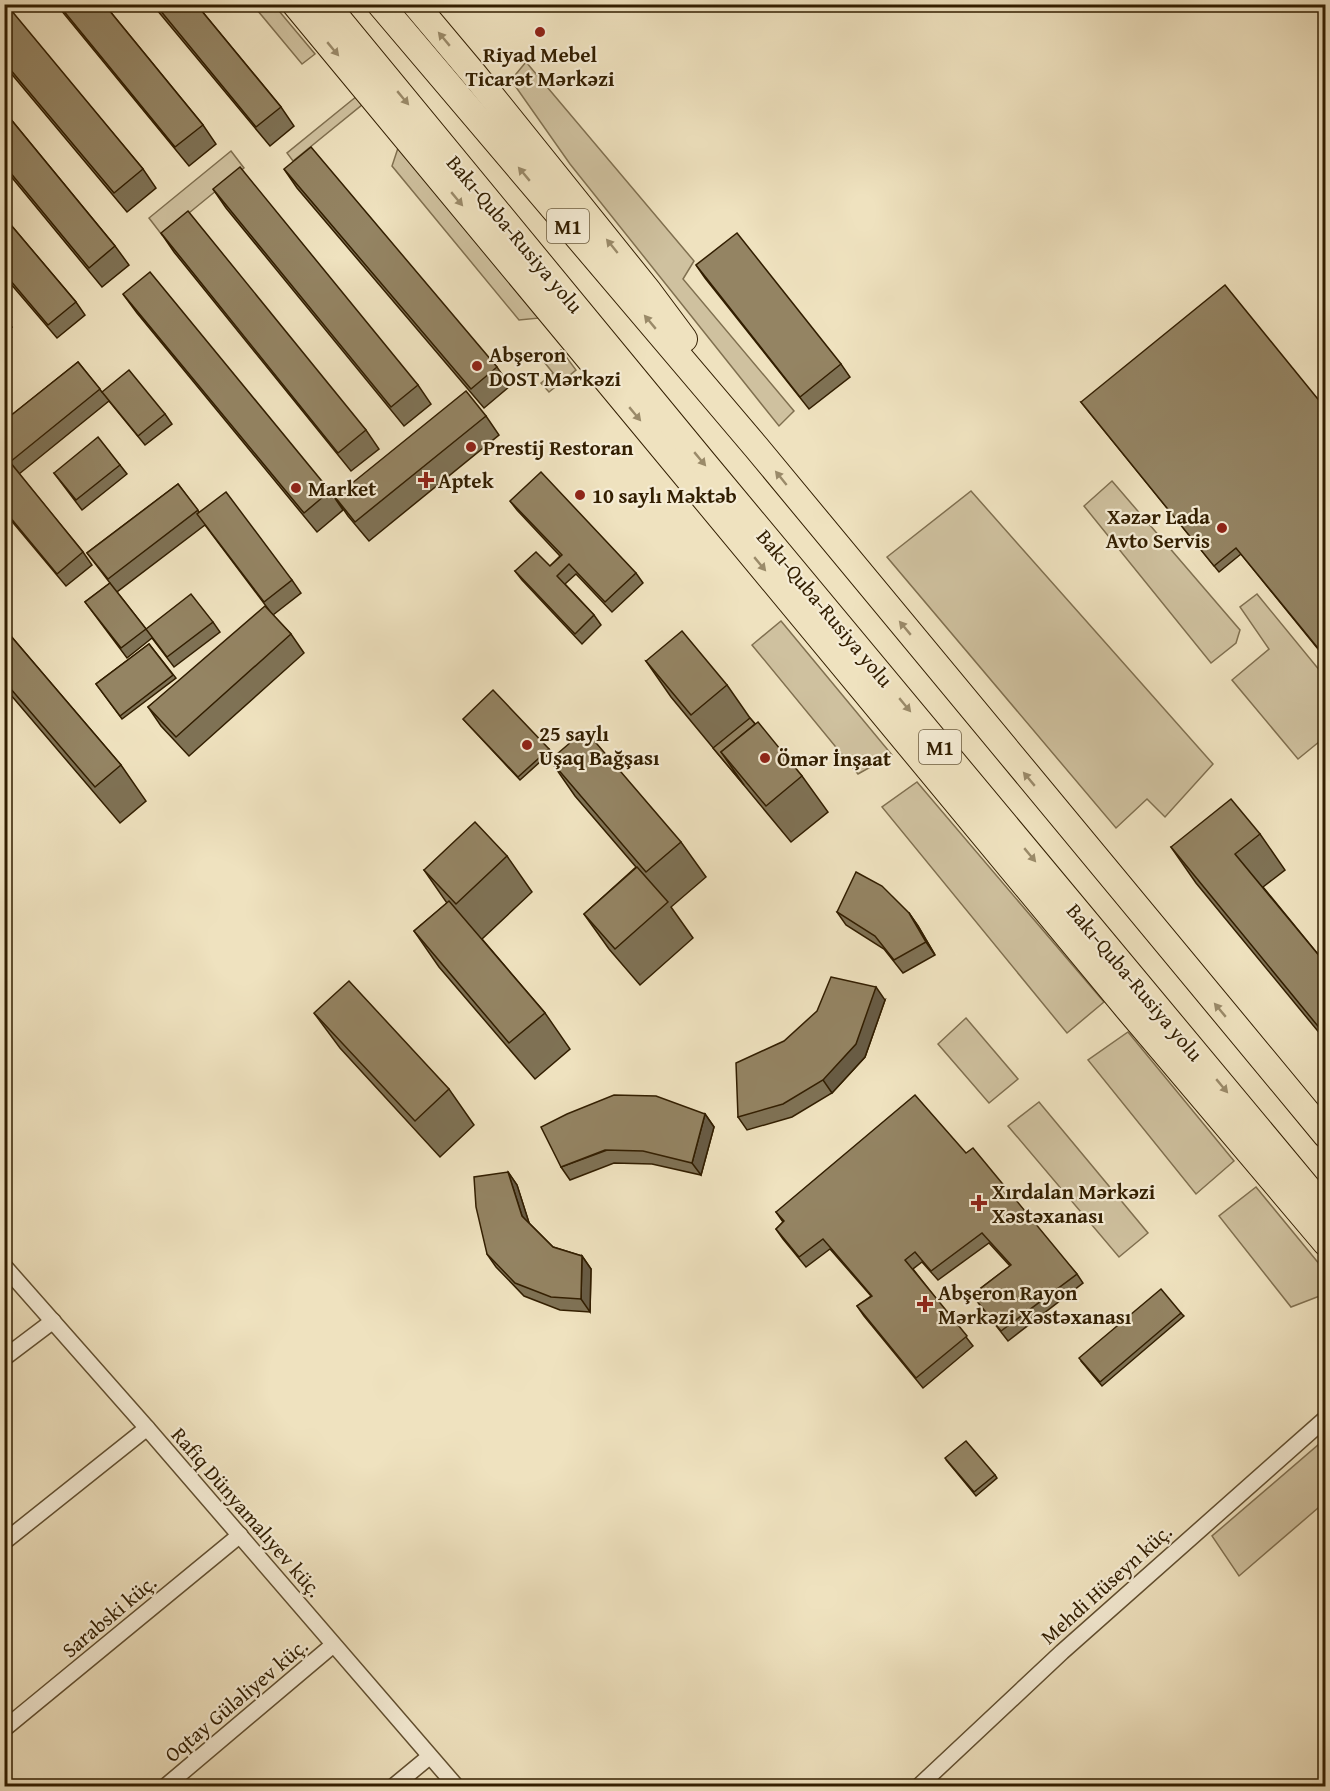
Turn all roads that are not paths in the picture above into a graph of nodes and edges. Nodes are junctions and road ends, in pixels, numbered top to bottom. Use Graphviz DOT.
graph roads {
  1 [pos="295,4"];
  2 [pos="326,4"];
  3 [pos="380,4"];
  4 [pos="415,4"];
  5 [pos="756,447"];
  6 [pos="1326,1135"];
  7 [pos="1326,1210"];
  8 [pos="1326,1243"];
  9 [pos="4,1266"];
  10 [pos="53,1321"];
  11 [pos="4,1358"];
  12 [pos="1326,1418"];
  13 [pos="147,1428"];
  14 [pos="240,1535"];
  15 [pos="4,1542"];
  16 [pos="333,1645"];
  17 [pos="4,1729"];
  18 [pos="429,1757"];
  19 [pos="166,1786"];
  20 [pos="394,1786"];
  21 [pos="456,1786"];
  22 [pos="919,1786"];
  1 -- 8 [label="highway, one-way"];
  2 -- 7 [label="highway, Bakı-Quba-Rusiya yolu / M1, one-way"];
  5 -- 3 [label="highway, M1, one-way"];
  5 -- 4 [label="highway, one-way"];
  6 -- 5 [label="highway, M1, one-way"];
  9 -- 10 [label="street, Rafiq Dünyamalıyev küç."];
  10 -- 11 [label="street"];
  10 -- 13 [label="street, Rafiq Dünyamalıyev küç."];
  12 -- 22 [label="street, Mehdi Hüseyn küç."];
  13 -- 14 [label="street, Rafiq Dünyamalıyev küç."];
  13 -- 15 [label="street"];
  14 -- 16 [label="street, Rafiq Dünyamalıyev küç."];
  14 -- 17 [label="street, Sarabski küç."];
  16 -- 18 [label="street, Rafiq Dünyamalıyev küç."];
  16 -- 19 [label="street, Oqtay Güləliyev küç."];
  18 -- 20 [label="street"];
  18 -- 21 [label="street, Rafiq Dünyamalıyev küç."];
}
